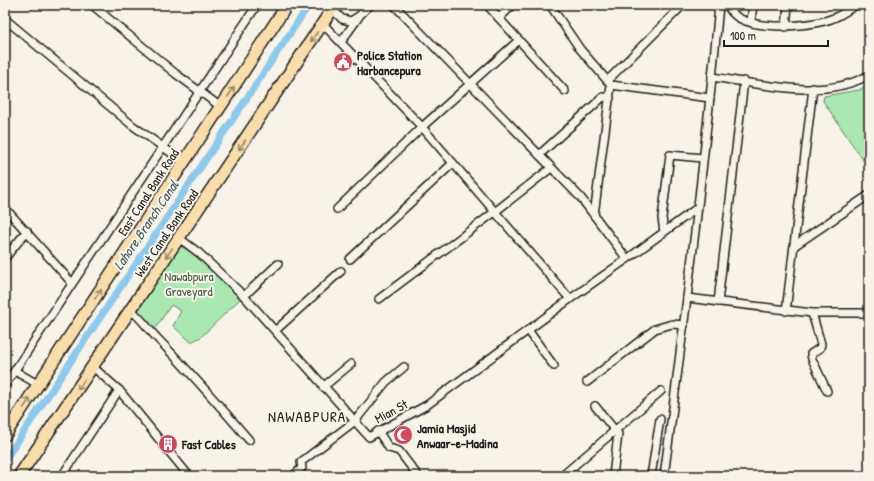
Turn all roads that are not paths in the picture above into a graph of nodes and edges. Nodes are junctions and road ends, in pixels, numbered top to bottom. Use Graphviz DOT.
graph roads {
  1 [pos="92,5"];
  2 [pos="257,5"];
  3 [pos="288,5"];
  4 [pos="370,5"];
  5 [pos="394,5"];
  6 [pos="487,5"];
  7 [pos="513,5"];
  8 [pos="683,5"];
  9 [pos="719,5"];
  10 [pos="728,5"];
  11 [pos="753,5"];
  12 [pos="788,5"];
  13 [pos="856,5"];
  14 [pos="553,6"];
  15 [pos="334,7"];
  16 [pos="359,16"];
  17 [pos="499,18"];
  18 [pos="5,20"];
  19 [pos="751,21"];
  20 [pos="323,24"];
  21 [pos="786,27"];
  22 [pos="519,40"];
  23 [pos="341,42"];
  24 [pos="869,75"];
  25 [pos="712,77"];
  26 [pos="744,81"];
  27 [pos="609,83"];
  28 [pos="469,84"];
  29 [pos="814,88"];
  30 [pos="565,91"];
  31 [pos="198,92"];
  32 [pos="610,98"];
  33 [pos="710,98"];
  34 [pos="221,107"];
  35 [pos="422,127"];
  36 [pos="161,147"];
  37 [pos="539,155"];
  38 [pos="703,158"];
  39 [pos="184,162"];
  40 [pos="453,163"];
  41 [pos="551,168"];
  42 [pos="869,195"];
  43 [pos="5,208"];
  44 [pos="697,208"];
  45 [pos="337,209"];
  46 [pos="496,211"];
  47 [pos="594,215"];
  48 [pos="27,231"];
  49 [pos="664,232"];
  50 [pos="179,238"];
  51 [pos="794,246"];
  52 [pos="5,258"];
  53 [pos="350,259"];
  54 [pos="627,259"];
  55 [pos="278,264"];
  56 [pos="341,271"];
  57 [pos="72,283"];
  58 [pos="244,296"];
  59 [pos="688,298"];
  60 [pos="380,299"];
  61 [pos="570,299"];
  62 [pos="718,302"];
  63 [pos="131,310"];
  64 [pos="786,311"];
  65 [pos="812,313"];
  66 [pos="869,313"];
  67 [pos="684,325"];
  68 [pos="276,330"];
  69 [pos="528,330"];
  70 [pos="351,364"];
  71 [pos="404,366"];
  72 [pos="554,366"];
  73 [pos="93,367"];
  74 [pos="15,371"];
  75 [pos="6,381"];
  76 [pos="588,382"];
  77 [pos="39,385"];
  78 [pos="323,387"];
  79 [pos="118,390"];
  80 [pos="661,391"];
  81 [pos="827,391"];
  82 [pos="595,406"];
  83 [pos="660,419"];
  84 [pos="355,421"];
  85 [pos="614,430"];
  86 [pos="378,431"];
  87 [pos="6,433"];
  88 [pos="249,440"];
  89 [pos="19,476"];
  90 [pos="62,476"];
  91 [pos="189,476"];
  92 [pos="293,476"];
  93 [pos="418,476"];
  94 [pos="562,476"];
  95 [pos="613,476"];
  96 [pos="651,476"];
  97 [pos="664,476"];
  1 -- 31 [label="street"];
  2 -- 31 [label="street"];
  34 -- 3 [label="highway, East Canal Bank Road, one-way"];
  4 -- 16 [label="street"];
  5 -- 28 [label="street"];
  6 -- 17 [label="street"];
  7 -- 17 [label="street"];
  8 -- 27 [label="street"];
  9 -- 25 [label="street"];
  10 -- 19 [label="street"];
  11 -- 19 [label="street"];
  12 -- 21 [label="street"];
  13 -- 21 [label="street"];
  14 -- 27 [label="street"];
  15 -- 16 [label="street"];
  15 -- 20 [label="highway, West Canal Bank Road"];
  16 -- 23 [label="street"];
  17 -- 22 [label="street"];
  18 -- 36 [label="street"];
  19 -- 21 [label="street"];
  20 -- 23 [label="street"];
  20 -- 50 [label="highway, West Canal Bank Road, one-way"];
  22 -- 28 [label="street"];
  22 -- 30 [label="street"];
  23 -- 35 [label="street"];
  24 -- 29 [label="street"];
  25 -- 26 [label="street"];
  25 -- 33 [label="street"];
  26 -- 29 [label="street"];
  26 -- 62 [label="street"];
  27 -- 32 [label="street"];
  27 -- 33 [label="street"];
  28 -- 35 [label="street"];
  28 -- 37 [label="street"];
  29 -- 51 [label="street"];
  31 -- 34 [label="street"];
  31 -- 36 [label="street"];
  32 -- 37 [label="street"];
  32 -- 47 [label="street"];
  33 -- 38 [label="street"];
  34 -- 39 [label="highway, East Canal Bank Road"];
  35 -- 40 [label="street"];
  35 -- 45 [label="street"];
  36 -- 39 [label="street"];
  36 -- 57 [label="street"];
  37 -- 41 [label="street"];
  38 -- 44 [label="street"];
  38 -- 49 [label="street"];
  77 -- 39 [label="highway, East Canal Bank Road, one-way"];
  40 -- 46 [label="street"];
  40 -- 53 [label="street"];
  41 -- 46 [label="street"];
  41 -- 47 [label="street"];
  42 -- 51 [label="street"];
  43 -- 48 [label="street"];
  44 -- 49 [label="street, Mian St"];
  44 -- 59 [label="street"];
  46 -- 60 [label="street"];
  46 -- 61 [label="street"];
  47 -- 54 [label="street"];
  48 -- 52 [label="street"];
  48 -- 57 [label="street"];
  49 -- 54 [label="street, Mian St"];
  50 -- 58 [label="street, Mian St"];
  50 -- 63 [label="highway, West Canal Bank Road, one-way"];
  51 -- 64 [label="street"];
  54 -- 61 [label="street, Mian St"];
  55 -- 58 [label="street"];
  56 -- 68 [label="street"];
  57 -- 74 [label="street"];
  58 -- 68 [label="street, Mian St"];
  59 -- 62 [label="street"];
  59 -- 67 [label="street"];
  61 -- 69 [label="street, Mian St"];
  62 -- 64 [label="street"];
  63 -- 73 [label="highway, West Canal Bank Road"];
  63 -- 88 [label="street"];
  64 -- 65 [label="street"];
  65 -- 66 [label="street"];
  65 -- 81 [label="street"];
  67 -- 76 [label="street"];
  67 -- 97 [label="street"];
  68 -- 78 [label="street, Mian St"];
  69 -- 72 [label="street"];
  69 -- 86 [label="street, Mian St"];
  70 -- 78 [label="street"];
  71 -- 84 [label="street"];
  73 -- 79 [label="street"];
  73 -- 89 [label="highway, West Canal Bank Road, one-way"];
  74 -- 75 [label="street"];
  74 -- 77 [label="street"];
  87 -- 77 [label="highway, East Canal Bank Road, one-way"];
  78 -- 84 [label="street, Mian St"];
  79 -- 90 [label="street"];
  79 -- 91 [label="street"];
  80 -- 85 [label="street"];
  82 -- 85 [label="street"];
  83 -- 96 [label="street"];
  84 -- 86 [label="street, Mian St"];
  84 -- 92 [label="street"];
  85 -- 94 [label="street"];
  85 -- 95 [label="street"];
  86 -- 93 [label="street"];
}
